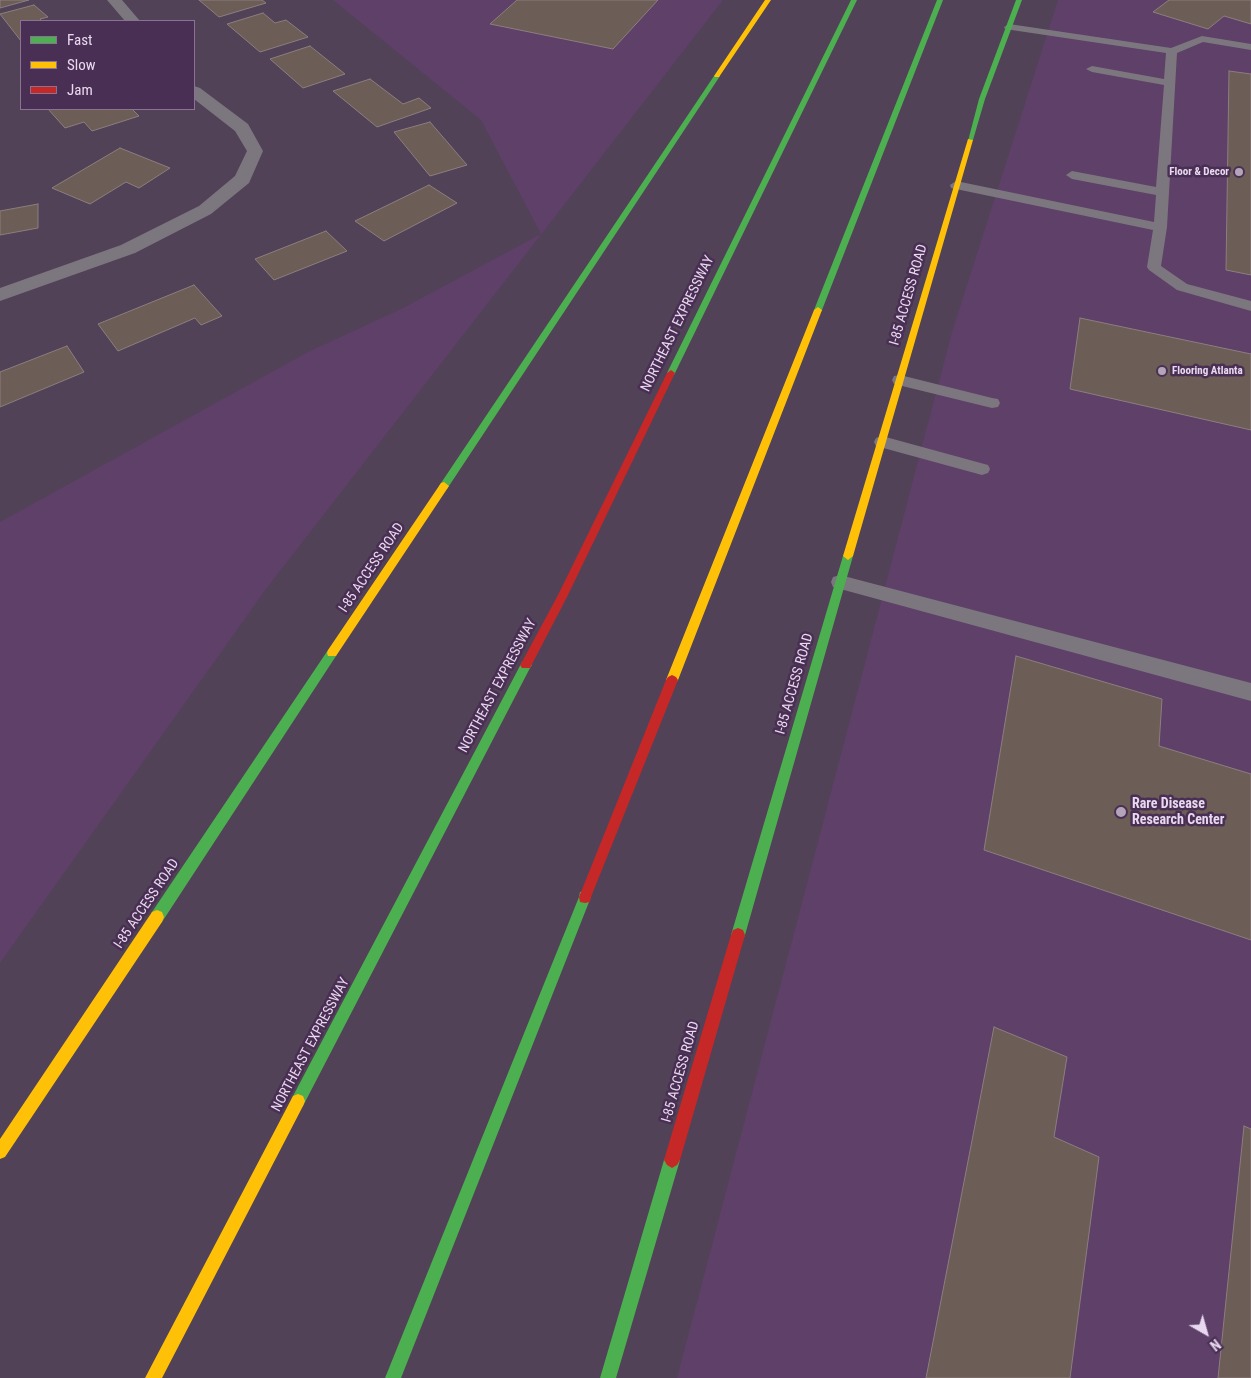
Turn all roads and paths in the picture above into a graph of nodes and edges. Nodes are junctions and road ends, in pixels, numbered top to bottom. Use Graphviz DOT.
graph roads {
  1 [pos="114,0"];
  2 [pos="768,0"];
  3 [pos="854,0"];
  4 [pos="940,0"];
  5 [pos="1019,0"];
  6 [pos="132,20"];
  7 [pos="1009,27"];
  8 [pos="1251,47"];
  9 [pos="1172,51"];
  10 [pos="1092,69"];
  11 [pos="1170,83"];
  12 [pos="195,92"];
  13 [pos="1072,175"];
  14 [pos="956,185"];
  15 [pos="1162,192"];
  16 [pos="1160,227"];
  17 [pos="0,295"];
  18 [pos="1251,306"];
  19 [pos="900,380"];
  20 [pos="992,403"];
  21 [pos="882,442"];
  22 [pos="982,469"];
  23 [pos="840,582"];
  24 [pos="1251,692"];
  25 [pos="0,1152"];
  26 [pos="153,1378"];
  27 [pos="393,1378"];
  28 [pos="608,1378"];
  1 -- 6 [label="street"];
  2 -- 25 [label="main road, I-85 ACCESS ROAD"];
  3 -- 26 [label="main road, NORTHEAST EXPRESSWAY"];
  4 -- 27 [label="main road"];
  5 -- 7 [label="main road, I-85 ACCESS ROAD"];
  7 -- 9 [label="lane"];
  7 -- 14 [label="main road, I-85 ACCESS ROAD"];
  8 -- 9 [label="lane"];
  9 -- 11 [label="lane"];
  10 -- 11 [label="lane"];
  11 -- 15 [label="lane"];
  12 -- 17 [label="street"];
  13 -- 15 [label="lane"];
  14 -- 16 [label="lane"];
  14 -- 19 [label="main road, I-85 ACCESS ROAD"];
  15 -- 16 [label="lane"];
  16 -- 18 [label="lane"];
  19 -- 20 [label="lane"];
  19 -- 21 [label="main road, I-85 ACCESS ROAD"];
  21 -- 22 [label="lane"];
  21 -- 23 [label="main road, I-85 ACCESS ROAD"];
  23 -- 24 [label="lane"];
  23 -- 28 [label="main road, I-85 ACCESS ROAD"];
}
